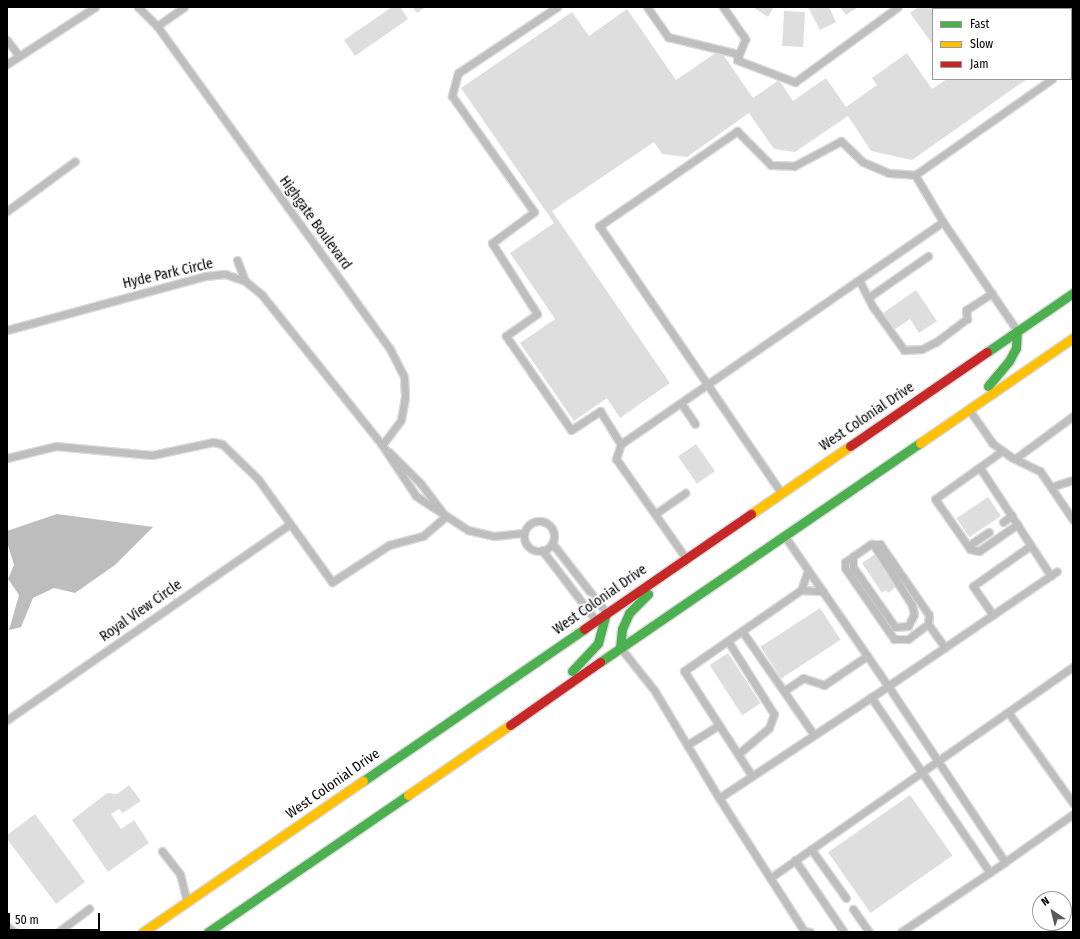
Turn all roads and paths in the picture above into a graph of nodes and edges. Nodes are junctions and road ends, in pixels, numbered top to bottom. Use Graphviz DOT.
graph roads {
  1 [pos="95,7"];
  2 [pos="138,7"];
  3 [pos="184,7"];
  4 [pos="557,7"];
  5 [pos="647,7"];
  6 [pos="723,7"];
  7 [pos="898,7"];
  8 [pos="157,26"];
  9 [pos="7,40"];
  10 [pos="739,54"];
  11 [pos="18,56"];
  12 [pos="7,64"];
  13 [pos="1051,80"];
  14 [pos="75,161"];
  15 [pos="915,175"];
  16 [pos="7,211"];
  17 [pos="943,222"];
  18 [pos="928,256"];
  19 [pos="237,260"];
  20 [pos="859,280"];
  21 [pos="245,281"];
  22 [pos="992,293"];
  23 [pos="1073,293"];
  24 [pos="869,297"];
  25 [pos="7,330"];
  26 [pos="1017,331"];
  27 [pos="1073,338"];
  28 [pos="707,385"];
  29 [pos="681,403"];
  30 [pos="968,408"];
  31 [pos="1073,416"];
  32 [pos="695,424"];
  33 [pos="621,444"];
  34 [pos="382,445"];
  35 [pos="1002,451"];
  36 [pos="7,458"];
  37 [pos="1016,458"];
  38 [pos="980,468"];
  39 [pos="1073,480"];
  40 [pos="1051,487"];
  41 [pos="781,492"];
  42 [pos="685,493"];
  43 [pos="655,514"];
  44 [pos="1012,515"];
  45 [pos="446,516"];
  46 [pos="1073,520"];
  47 [pos="1002,522"];
  48 [pos="290,524"];
  49 [pos="1018,524"];
  50 [pos="989,532"];
  51 [pos="524,533"];
  52 [pos="784,535"];
  53 [pos="552,543"];
  54 [pos="873,544"];
  55 [pos="968,546"];
  56 [pos="1030,546"];
  57 [pos="542,550"];
  58 [pos="853,556"];
  59 [pos="682,560"];
  60 [pos="808,570"];
  61 [pos="1057,571"];
  62 [pos="1050,576"];
  63 [pos="801,590"];
  64 [pos="823,591"];
  65 [pos="606,612"];
  66 [pos="993,615"];
  67 [pos="595,620"];
  68 [pos="928,624"];
  69 [pos="742,631"];
  70 [pos="728,641"];
  71 [pos="945,647"];
  72 [pos="620,648"];
  73 [pos="867,656"];
  74 [pos="1073,667"];
  75 [pos="888,686"];
  76 [pos="784,691"];
  77 [pos="871,697"];
  78 [pos="541,704"];
  79 [pos="1008,712"];
  80 [pos="7,720"];
  81 [pos="719,725"];
  82 [pos="814,735"];
  83 [pos="687,745"];
  84 [pos="738,754"];
  85 [pos="939,762"];
  86 [pos="922,773"];
  87 [pos="752,776"];
  88 [pos="719,798"];
  89 [pos="1073,803"];
  90 [pos="1073,814"];
  91 [pos="811,849"];
  92 [pos="162,851"];
  93 [pos="796,860"];
  94 [pos="1006,862"];
  95 [pos="990,873"];
  96 [pos="770,878"];
  97 [pos="846,898"];
  98 [pos="187,902"];
  99 [pos="89,909"];
  100 [pos="853,909"];
  101 [pos="7,926"];
  102 [pos="14,932"];
  103 [pos="58,932"];
  104 [pos="143,932"];
  105 [pos="154,932"];
  106 [pos="208,932"];
  107 [pos="810,932"];
  108 [pos="844,932"];
  109 [pos="869,932"];
  110 [pos="901,932"];
  1 -- 11 [label="lane"];
  2 -- 8 [label="lane, Highgate Boulevard"];
  3 -- 8 [label="lane"];
  4 -- 33 [label="lane"];
  5 -- 10 [label="lane"];
  6 -- 10 [label="lane"];
  7 -- 10 [label="lane"];
  8 -- 34 [label="lane, Highgate Boulevard"];
  9 -- 11 [label="lane"];
  11 -- 12 [label="lane"];
  13 -- 15 [label="lane"];
  14 -- 16 [label="lane"];
  15 -- 17 [label="lane"];
  15 -- 28 [label="lane"];
  17 -- 20 [label="lane"];
  17 -- 22 [label="lane"];
  18 -- 24 [label="lane"];
  19 -- 21 [label="lane"];
  20 -- 24 [label="lane"];
  20 -- 28 [label="lane"];
  21 -- 25 [label="lane, Hyde Park Circle"];
  21 -- 34 [label="lane, Hyde Park Circle"];
  22 -- 24 [label="lane"];
  22 -- 26 [label="lane"];
  23 -- 26 [label="highway, West Colonial Drive"];
  26 -- 30 [label="highway"];
  26 -- 41 [label="highway, West Colonial Drive"];
  27 -- 30 [label="highway"];
  28 -- 29 [label="lane"];
  28 -- 41 [label="lane"];
  29 -- 32 [label="lane"];
  29 -- 33 [label="lane"];
  30 -- 35 [label="lane"];
  30 -- 52 [label="highway"];
  31 -- 37 [label="lane"];
  33 -- 43 [label="lane"];
  34 -- 45 [label="lane, Hyde Park Circle"];
  34 -- 45 [label="lane, Hyde Park Circle"];
  35 -- 37 [label="lane"];
  35 -- 38 [label="lane"];
  36 -- 48 [label="lane"];
  37 -- 40 [label="lane"];
  38 -- 44 [label="lane"];
  38 -- 55 [label="lane"];
  39 -- 40 [label="lane"];
  40 -- 46 [label="lane"];
  41 -- 59 [label="highway, West Colonial Drive"];
  42 -- 43 [label="lane"];
  43 -- 59 [label="lane"];
  44 -- 47 [label="lane"];
  44 -- 49 [label="lane"];
  45 -- 48 [label="lane"];
  45 -- 51 [label="lane, Hyde Park Circle"];
  48 -- 80 [label="lane, Royal View Circle"];
  49 -- 55 [label="lane"];
  49 -- 56 [label="lane"];
  50 -- 55 [label="lane"];
  51 -- 53 [label="lane"];
  51 -- 57 [label="lane"];
  52 -- 60 [label="lane"];
  52 -- 72 [label="highway"];
  53 -- 57 [label="lane"];
  53 -- 65 [label="lane"];
  54 -- 58 [label="lane"];
  54 -- 58 [label="lane"];
  54 -- 68 [label="lane"];
  56 -- 62 [label="lane"];
  56 -- 66 [label="lane"];
  57 -- 67 [label="lane"];
  58 -- 68 [label="lane"];
  59 -- 65 [label="highway, West Colonial Drive"];
  59 -- 72 [label="highway"];
  60 -- 63 [label="lane"];
  60 -- 64 [label="lane"];
  61 -- 62 [label="lane"];
  62 -- 66 [label="lane"];
  63 -- 64 [label="lane"];
  63 -- 69 [label="lane"];
  64 -- 73 [label="lane"];
  65 -- 67 [label="highway, West Colonial Drive"];
  65 -- 78 [label="highway"];
  66 -- 71 [label="lane"];
  67 -- 98 [label="highway, West Colonial Drive"];
  68 -- 71 [label="lane"];
  69 -- 70 [label="lane"];
  69 -- 76 [label="lane"];
  70 -- 81 [label="lane"];
  70 -- 84 [label="lane"];
  71 -- 75 [label="lane"];
  72 -- 78 [label="highway"];
  72 -- 83 [label="lane"];
  73 -- 75 [label="lane"];
  73 -- 76 [label="lane"];
  74 -- 79 [label="lane"];
  75 -- 77 [label="lane"];
  75 -- 85 [label="lane"];
  76 -- 82 [label="lane"];
  77 -- 82 [label="lane"];
  77 -- 86 [label="lane"];
  78 -- 106 [label="highway"];
  79 -- 85 [label="lane"];
  79 -- 89 [label="lane"];
  81 -- 83 [label="lane"];
  81 -- 84 [label="lane"];
  82 -- 87 [label="lane"];
  83 -- 88 [label="lane"];
  84 -- 87 [label="lane"];
  85 -- 86 [label="lane"];
  85 -- 94 [label="lane"];
  86 -- 91 [label="lane"];
  86 -- 95 [label="lane"];
  87 -- 88 [label="lane"];
  88 -- 96 [label="lane"];
  90 -- 94 [label="lane"];
  91 -- 93 [label="lane"];
  91 -- 97 [label="lane"];
  92 -- 98 [label="lane"];
  93 -- 96 [label="lane"];
  93 -- 108 [label="lane"];
  94 -- 95 [label="lane"];
  95 -- 110 [label="lane"];
  96 -- 107 [label="lane"];
  98 -- 104 [label="highway, West Colonial Drive"];
  98 -- 105 [label="highway"];
  99 -- 103 [label="lane"];
  100 -- 109 [label="lane"];
  101 -- 102 [label="lane"];
}
